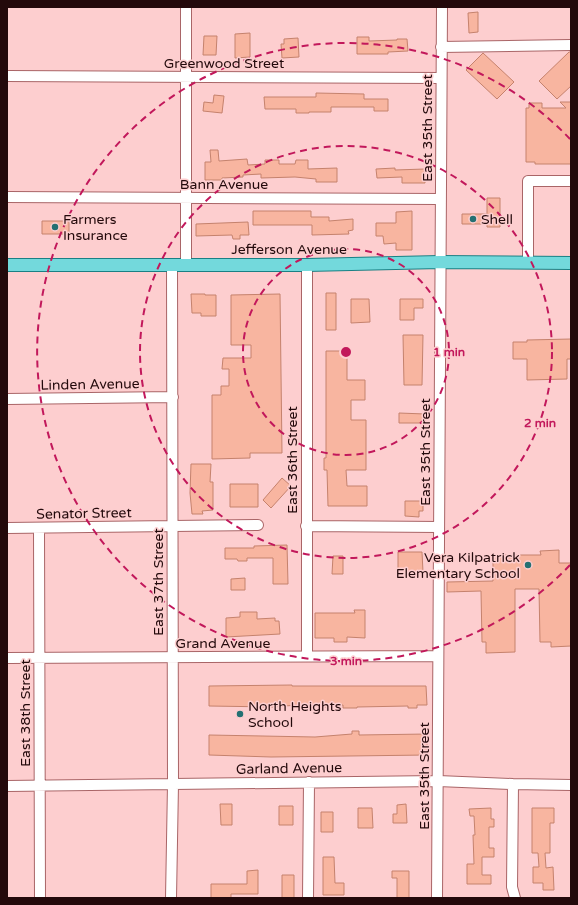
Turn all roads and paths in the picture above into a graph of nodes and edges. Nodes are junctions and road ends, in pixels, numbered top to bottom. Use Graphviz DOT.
graph roads {
  1 [pos="186,7"];
  2 [pos="442,7"];
  3 [pos="571,45"];
  4 [pos="441,46"];
  5 [pos="7,76"];
  6 [pos="186,76"];
  7 [pos="441,78"];
  8 [pos="571,181"];
  9 [pos="7,197"];
  10 [pos="186,198"];
  11 [pos="441,199"];
  12 [pos="440,262"];
  13 [pos="528,263"];
  14 [pos="571,263"];
  15 [pos="7,265"];
  16 [pos="172,265"];
  17 [pos="186,265"];
  18 [pos="307,265"];
  19 [pos="172,397"];
  20 [pos="7,399"];
  21 [pos="172,526"];
  22 [pos="258,526"];
  23 [pos="306,526"];
  24 [pos="439,527"];
  25 [pos="7,528"];
  26 [pos="39,528"];
  27 [pos="307,656"];
  28 [pos="438,656"];
  29 [pos="172,657"];
  30 [pos="7,658"];
  31 [pos="39,658"];
  32 [pos="438,780"];
  33 [pos="309,782"];
  34 [pos="173,784"];
  35 [pos="513,784"];
  36 [pos="40,785"];
  37 [pos="571,785"];
  38 [pos="7,786"];
  39 [pos="40,898"];
  40 [pos="171,898"];
  41 [pos="308,898"];
  42 [pos="437,898"];
  43 [pos="515,898"];
  1 -- 6 [label="street"];
  2 -- 4 [label="street, East 35th Street"];
  3 -- 4 [label="street"];
  4 -- 7 [label="street, East 35th Street"];
  5 -- 6 [label="street, Greenwood Street"];
  6 -- 7 [label="street, Greenwood Street"];
  6 -- 10 [label="street"];
  7 -- 11 [label="street, East 35th Street"];
  8 -- 13 [label="street"];
  9 -- 10 [label="street, Bann Avenue"];
  10 -- 11 [label="street, Bann Avenue"];
  10 -- 17 [label="street"];
  11 -- 12 [label="street, East 35th Street"];
  12 -- 13 [label="main road, Jefferson Avenue"];
  12 -- 18 [label="main road, Jefferson Avenue"];
  12 -- 24 [label="street, East 35th Street"];
  13 -- 14 [label="main road, Jefferson Avenue"];
  15 -- 16 [label="main road, Jefferson Avenue"];
  16 -- 17 [label="main road, Jefferson Avenue"];
  16 -- 19 [label="street, East 37th Street"];
  17 -- 18 [label="main road, Jefferson Avenue"];
  18 -- 23 [label="street, East 36th Street"];
  19 -- 20 [label="street, Linden Avenue"];
  19 -- 21 [label="street, East 37th Street"];
  21 -- 22 [label="street, Senator Street"];
  21 -- 26 [label="street, Senator Street"];
  21 -- 29 [label="street, East 37th Street"];
  23 -- 24 [label="street"];
  23 -- 27 [label="street, East 36th Street"];
  24 -- 28 [label="street, East 35th Street"];
  25 -- 26 [label="street, Senator Street"];
  26 -- 31 [label="street, East 38th Street"];
  27 -- 28 [label="street, Grand Avenue"];
  27 -- 29 [label="street, Grand Avenue"];
  28 -- 32 [label="street, East 35th Street"];
  29 -- 31 [label="street, Grand Avenue"];
  29 -- 34 [label="street, East 37th Street"];
  30 -- 31 [label="street, Grand Avenue"];
  31 -- 36 [label="street, East 38th Street"];
  32 -- 33 [label="street, Garland Avenue"];
  32 -- 35 [label="street, Garland Avenue"];
  32 -- 42 [label="street, East 35th Street"];
  33 -- 34 [label="street, Garland Avenue"];
  33 -- 41 [label="street"];
  34 -- 36 [label="street, Garland Avenue"];
  34 -- 40 [label="street, East 37th Street"];
  35 -- 37 [label="street, Garland Avenue"];
  35 -- 43 [label="street"];
  36 -- 38 [label="street, Garland Avenue"];
  36 -- 39 [label="street, East 38th Street"];
}
